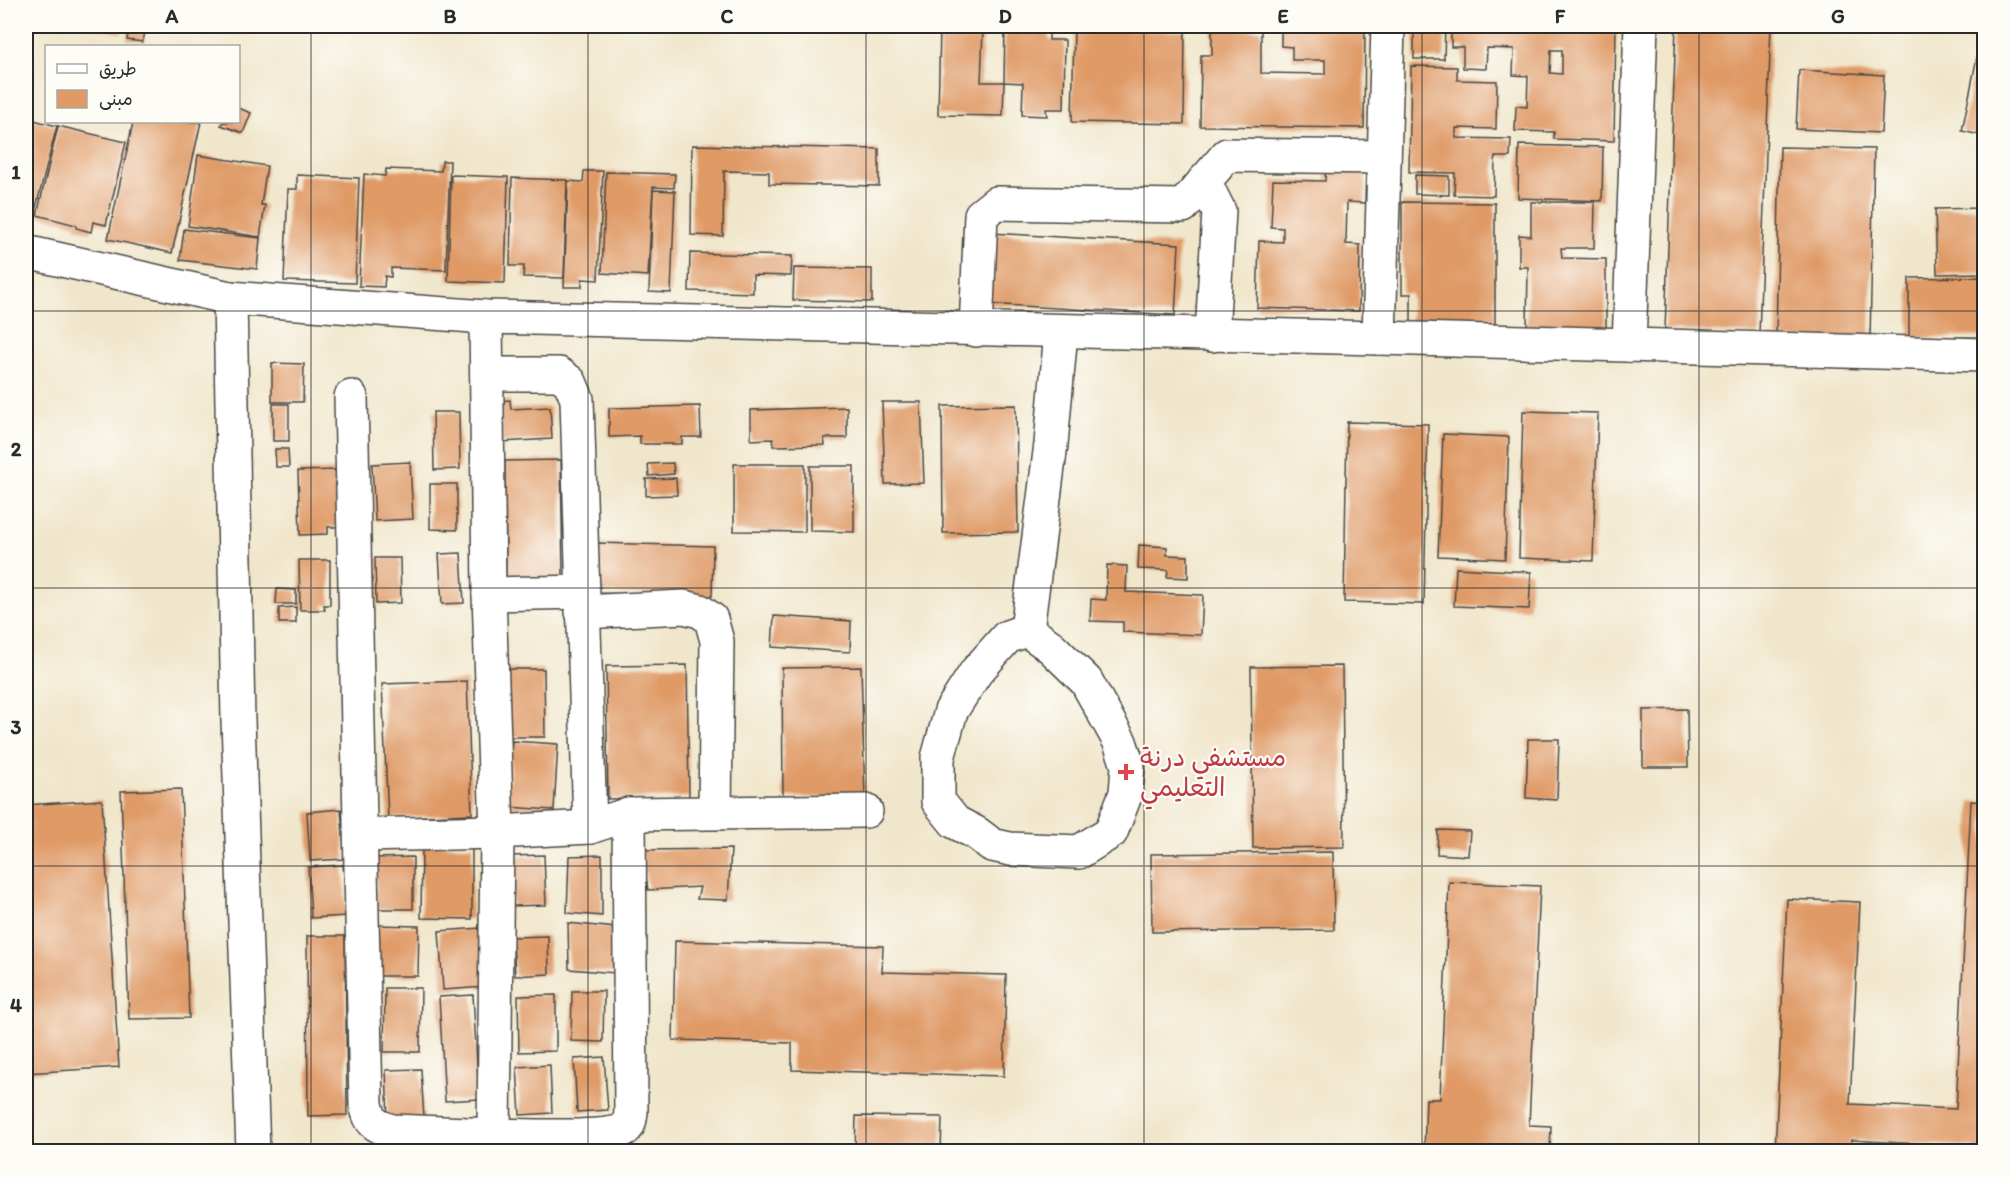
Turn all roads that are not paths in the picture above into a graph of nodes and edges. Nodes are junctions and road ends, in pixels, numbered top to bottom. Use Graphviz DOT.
graph roads {
  1 [pos="1388,26"];
  2 [pos="1641,26"];
  3 [pos="1384,157"];
  4 [pos="1204,181"];
  5 [pos="26,252"];
  6 [pos="230,298"];
  7 [pos="486,317"];
  8 [pos="976,330"];
  9 [pos="1061,332"];
  10 [pos="1212,335"];
  11 [pos="1379,338"];
  12 [pos="1629,345"];
  13 [pos="1984,355"];
  14 [pos="487,374"];
  15 [pos="351,397"];
  16 [pos="489,594"];
  17 [pos="582,602"];
  18 [pos="1027,630"];
  19 [pos="715,812"];
  20 [pos="866,812"];
  21 [pos="629,814"];
  22 [pos="590,827"];
  23 [pos="497,832"];
  24 [pos="362,835"];
  25 [pos="494,1135"];
  26 [pos="253,1152"];
  1 -- 3 [label="street"];
  2 -- 12 [label="street"];
  3 -- 4 [label="street"];
  3 -- 11 [label="street"];
  4 -- 8 [label="street"];
  4 -- 10 [label="street"];
  5 -- 6 [label="street"];
  6 -- 7 [label="street"];
  6 -- 26 [label="street"];
  7 -- 8 [label="street"];
  7 -- 14 [label="street"];
  8 -- 9 [label="street"];
  9 -- 10 [label="street"];
  9 -- 18 [label="street"];
  10 -- 11 [label="street"];
  11 -- 12 [label="street"];
  12 -- 13 [label="street"];
  14 -- 16 [label="street"];
  14 -- 17 [label="street"];
  15 -- 24 [label="street"];
  16 -- 17 [label="street"];
  16 -- 23 [label="street"];
  17 -- 19 [label="street"];
  17 -- 22 [label="street"];
  18 -- 18 [label="street"];
  19 -- 20 [label="street"];
  19 -- 21 [label="street"];
  21 -- 22 [label="street"];
  21 -- 25 [label="street"];
  22 -- 23 [label="street"];
  23 -- 24 [label="street"];
  23 -- 25 [label="street"];
  24 -- 25 [label="street"];
}
